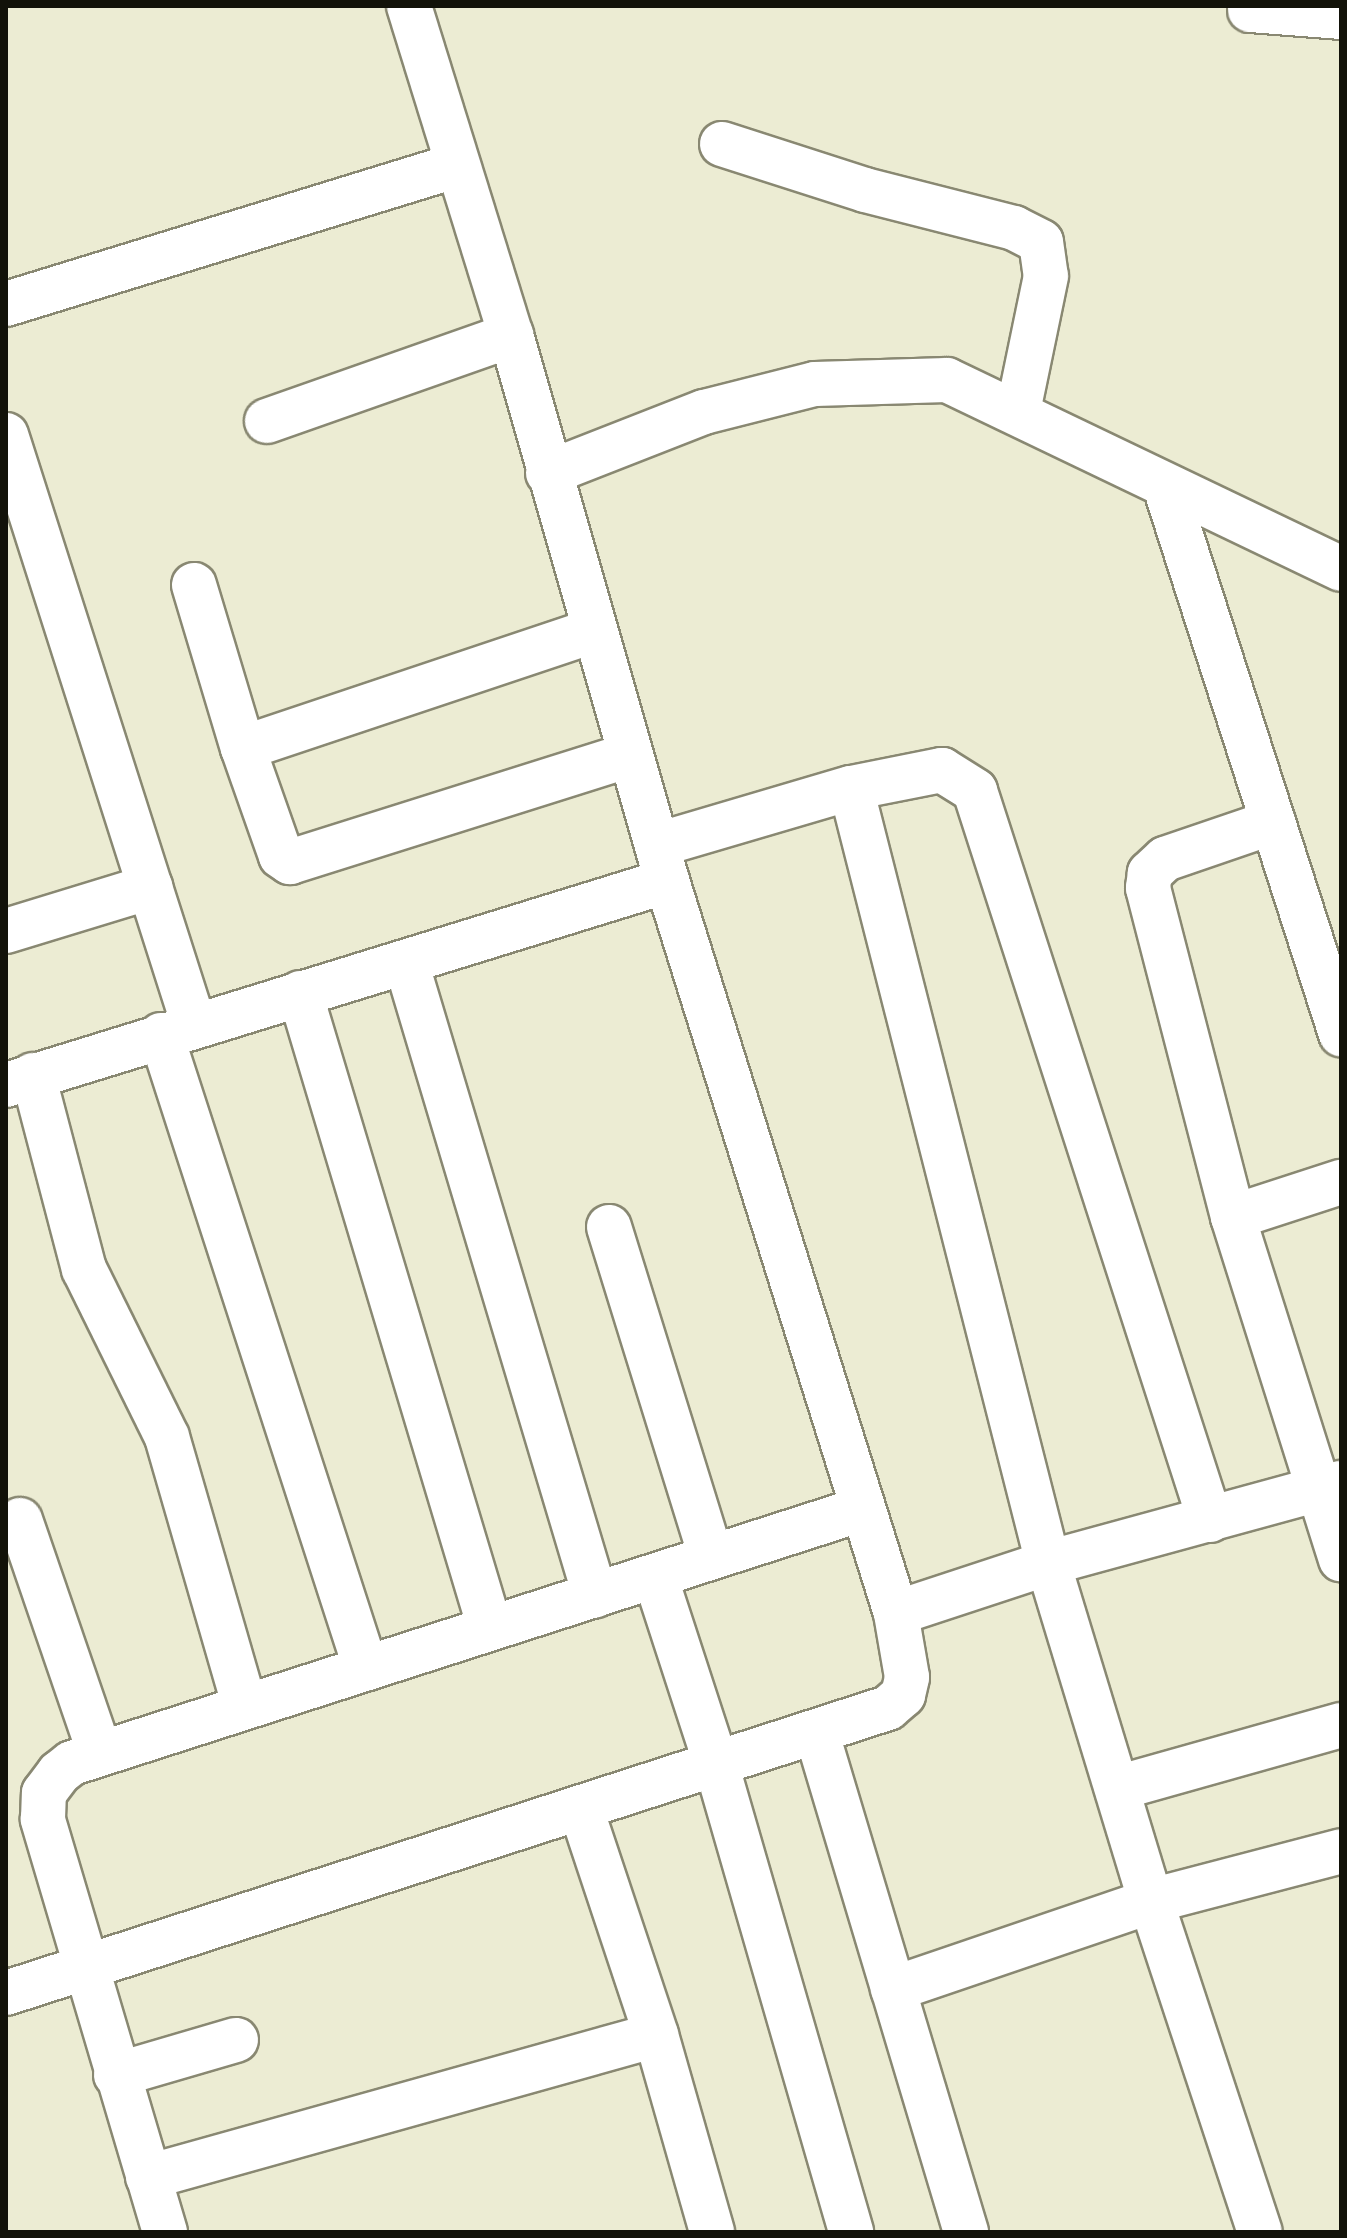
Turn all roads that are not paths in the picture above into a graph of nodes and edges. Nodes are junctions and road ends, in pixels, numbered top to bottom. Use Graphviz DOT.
graph roads {
  1 [pos="409,6"];
  2 [pos="1250,10"];
  3 [pos="1341,17"];
  4 [pos="722,144"];
  5 [pos="457,165"];
  6 [pos="6,304"];
  7 [pos="511,335"];
  8 [pos="1018,411"];
  9 [pos="267,421"];
  10 [pos="6,435"];
  11 [pos="548,473"];
  12 [pos="1165,486"];
  13 [pos="1341,569"];
  14 [pos="194,585"];
  15 [pos="593,631"];
  16 [pos="243,748"];
  17 [pos="630,755"];
  18 [pos="851,788"];
  19 [pos="1273,822"];
  20 [pos="662,863"];
  21 [pos="150,887"];
  22 [pos="7,926"];
  23 [pos="406,962"];
  24 [pos="300,993"];
  25 [pos="178,1030"];
  26 [pos="1341,1034"];
  27 [pos="20,1080"];
  28 [pos="1341,1182"];
  29 [pos="1233,1217"];
  30 [pos="609,1227"];
  31 [pos="1329,1487"];
  32 [pos="862,1509"];
  33 [pos="20,1520"];
  34 [pos="1210,1520"];
  35 [pos="711,1557"];
  36 [pos="1341,1559"];
  37 [pos="1048,1563"];
  38 [pos="655,1576"];
  39 [pos="595,1595"];
  40 [pos="896,1613"];
  41 [pos="490,1628"];
  42 [pos="366,1669"];
  43 [pos="245,1707"];
  44 [pos="1341,1725"];
  45 [pos="817,1734"];
  46 [pos="100,1754"];
  47 [pos="717,1767"];
  48 [pos="1117,1788"];
  49 [pos="581,1809"];
  50 [pos="1341,1851"];
  51 [pos="1151,1901"];
  52 [pos="83,1968"];
  53 [pos="893,1989"];
  54 [pos="6,1993"];
  55 [pos="656,2035"];
  56 [pos="236,2040"];
  57 [pos="116,2075"];
  58 [pos="148,2177"];
  59 [pos="165,2232"];
  60 [pos="712,2232"];
  61 [pos="851,2232"];
  62 [pos="966,2232"];
  63 [pos="1260,2232"];
  1 -- 5 [label="street"];
  2 -- 3 [label="street"];
  4 -- 8 [label="street"];
  5 -- 6 [label="street"];
  5 -- 7 [label="street"];
  7 -- 9 [label="street"];
  7 -- 11 [label="street"];
  8 -- 11 [label="street"];
  8 -- 12 [label="street"];
  10 -- 21 [label="street"];
  11 -- 15 [label="street"];
  12 -- 13 [label="street"];
  12 -- 19 [label="street"];
  14 -- 16 [label="street"];
  15 -- 16 [label="street"];
  15 -- 17 [label="street"];
  16 -- 17 [label="street"];
  17 -- 20 [label="street"];
  18 -- 20 [label="street"];
  18 -- 34 [label="street"];
  18 -- 37 [label="street"];
  19 -- 26 [label="street"];
  19 -- 29 [label="street"];
  20 -- 23 [label="street"];
  20 -- 32 [label="street"];
  21 -- 22 [label="street"];
  21 -- 25 [label="street"];
  23 -- 24 [label="street"];
  23 -- 39 [label="street"];
  24 -- 25 [label="street"];
  24 -- 41 [label="street"];
  25 -- 27 [label="street"];
  25 -- 42 [label="street"];
  27 -- 43 [label="street"];
  28 -- 29 [label="street"];
  29 -- 31 [label="street"];
  30 -- 35 [label="street"];
  31 -- 34 [label="street"];
  31 -- 36 [label="street"];
  32 -- 35 [label="street"];
  32 -- 40 [label="street"];
  33 -- 46 [label="street"];
  34 -- 37 [label="street"];
  35 -- 38 [label="street"];
  37 -- 40 [label="street"];
  37 -- 48 [label="street"];
  38 -- 39 [label="street"];
  38 -- 47 [label="street"];
  39 -- 41 [label="street"];
  40 -- 45 [label="street"];
  41 -- 42 [label="street"];
  42 -- 43 [label="street"];
  43 -- 46 [label="street"];
  44 -- 48 [label="street"];
  45 -- 47 [label="street"];
  45 -- 53 [label="street"];
  46 -- 52 [label="street"];
  47 -- 49 [label="street"];
  47 -- 61 [label="street"];
  48 -- 51 [label="street"];
  49 -- 52 [label="street"];
  49 -- 55 [label="street"];
  50 -- 51 [label="street"];
  51 -- 53 [label="street"];
  51 -- 63 [label="street"];
  52 -- 54 [label="street"];
  52 -- 57 [label="street"];
  53 -- 62 [label="street"];
  55 -- 58 [label="street"];
  55 -- 60 [label="street"];
  56 -- 57 [label="street"];
  57 -- 58 [label="street"];
  58 -- 59 [label="street"];
}
